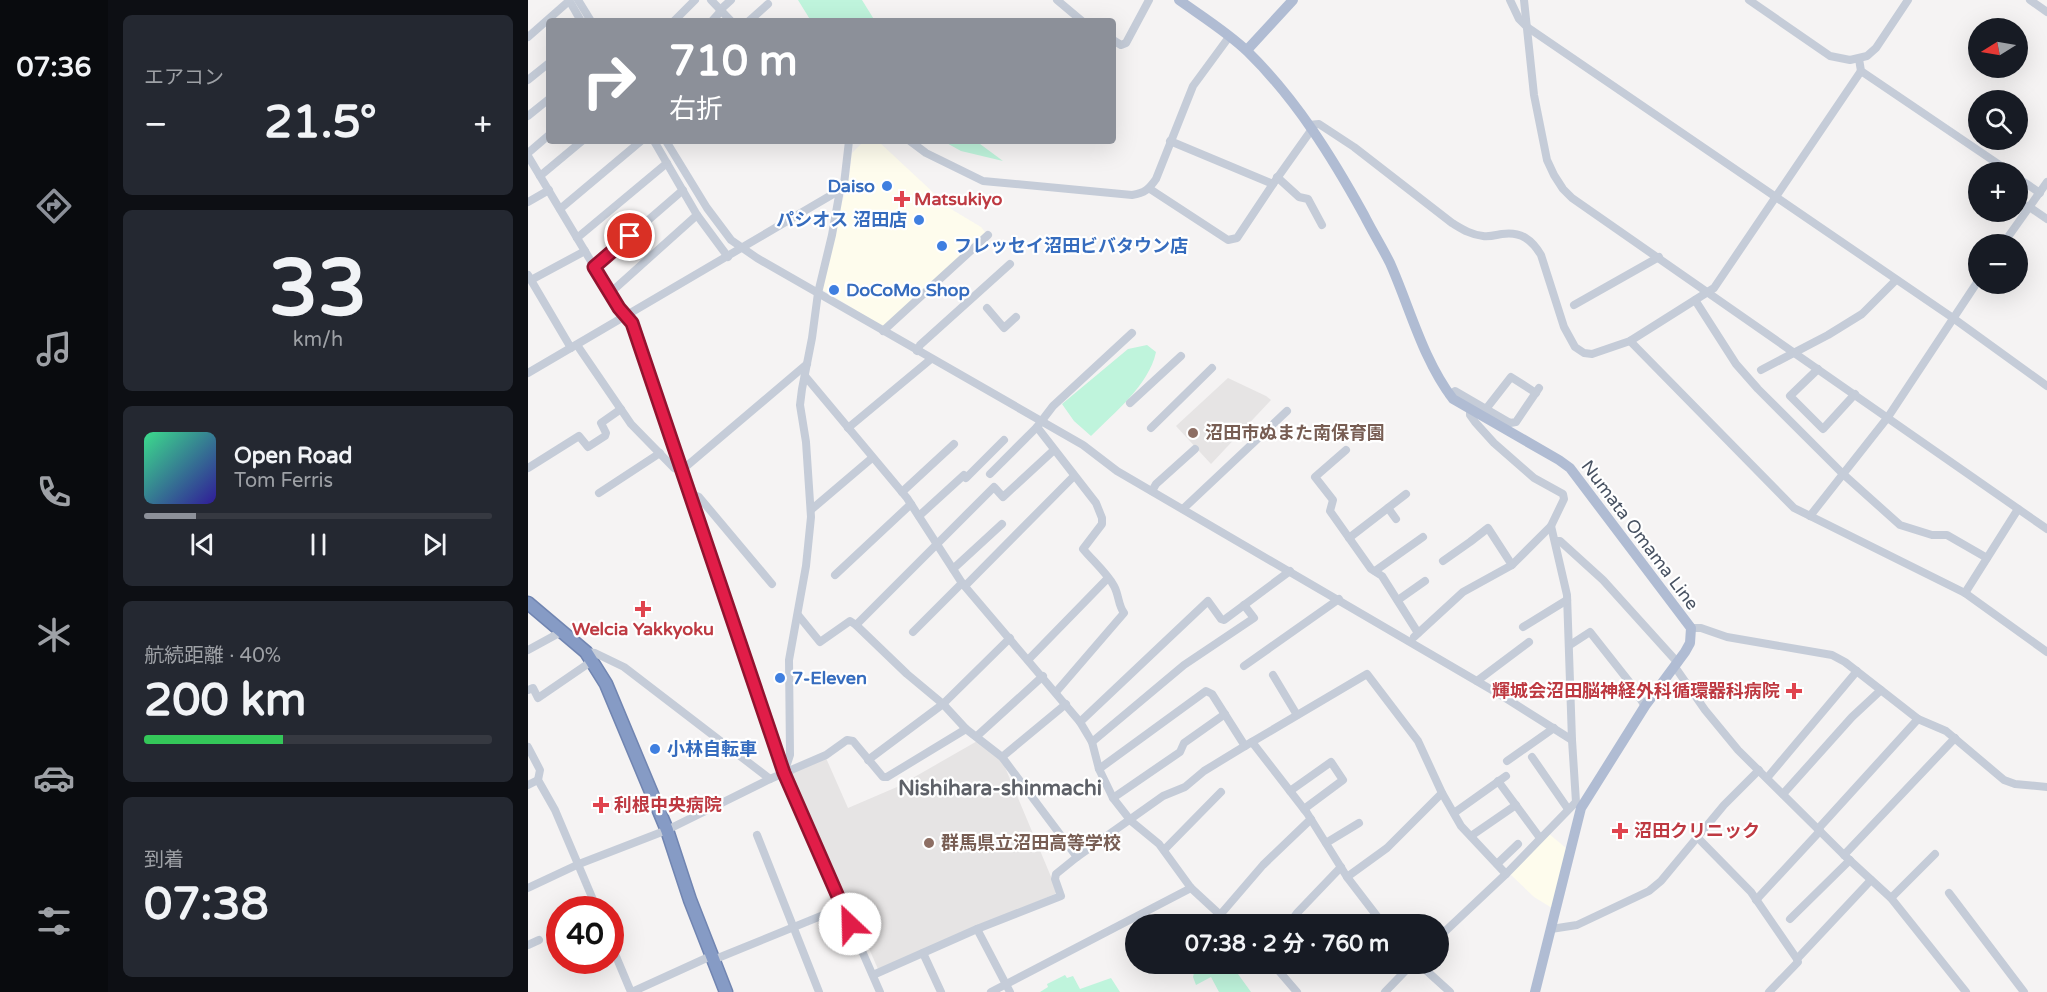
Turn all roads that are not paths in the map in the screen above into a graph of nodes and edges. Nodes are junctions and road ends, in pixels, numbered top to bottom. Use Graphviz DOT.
graph roads {
  1 [pos="572,0"];
  2 [pos="695,0"];
  3 [pos="711,0"];
  4 [pos="731,0"];
  5 [pos="1057,0"];
  6 [pos="1149,0"];
  7 [pos="1179,0"];
  8 [pos="1293,0"];
  9 [pos="1510,0"];
  10 [pos="1524,0"];
  11 [pos="1749,0"];
  12 [pos="1908,0"];
  13 [pos="2030,0"];
  14 [pos="768,4"];
  15 [pos="721,10"];
  16 [pos="2047,12"];
  17 [pos="551,18"];
  18 [pos="580,18"];
  19 [pos="588,18"];
  20 [pos="677,18"];
  21 [pos="714,18"];
  22 [pos="728,18"];
  23 [pos="752,18"];
  24 [pos="1078,18"];
  25 [pos="546,22"];
  26 [pos="1527,27"];
  27 [pos="528,37"];
  28 [pos="1229,37"];
  29 [pos="1116,42"];
  30 [pos="1247,50"];
  31 [pos="1859,59"];
  32 [pos="546,65"];
  33 [pos="1861,71"];
  34 [pos="528,80"];
  35 [pos="546,101"];
  36 [pos="528,116"];
  37 [pos="1310,127"];
  38 [pos="546,138"];
  39 [pos="1170,141"];
  40 [pos="578,144"];
  41 [pos="637,144"];
  42 [pos="656,144"];
  43 [pos="668,144"];
  44 [pos="849,144"];
  45 [pos="914,144"];
  46 [pos="528,155"];
  47 [pos="1995,162"];
  48 [pos="667,163"];
  49 [pos="540,176"];
  50 [pos="1275,181"];
  51 [pos="2047,182"];
  52 [pos="2028,185"];
  53 [pos="1150,189"];
  54 [pos="549,190"];
  55 [pos="683,190"];
  56 [pos="840,190"];
  57 [pos="2040,193"];
  58 [pos="1776,197"];
  59 [pos="528,202"];
  60 [pos="2028,206"];
  61 [pos="560,209"];
  62 [pos="697,215"];
  63 [pos="2047,219"];
  64 [pos="1322,225"];
  65 [pos="988,235"];
  66 [pos="577,238"];
  67 [pos="742,247"];
  68 [pos="585,251"];
  69 [pos="728,256"];
  70 [pos="1659,257"];
  71 [pos="1010,264"];
  72 [pos="594,267"];
  73 [pos="530,278"];
  74 [pos="1896,280"];
  75 [pos="610,293"];
  76 [pos="818,293"];
  77 [pos="1708,293"];
  78 [pos="1969,294"];
  79 [pos="1695,300"];
  80 [pos="1575,304"];
  81 [pos="987,308"];
  82 [pos="625,317"];
  83 [pos="1016,317"];
  84 [pos="1953,318"];
  85 [pos="883,331"];
  86 [pos="1132,333"];
  87 [pos="1630,341"];
  88 [pos="574,346"];
  89 [pos="917,351"];
  90 [pos="1795,353"];
  91 [pos="1181,356"];
  92 [pos="931,359"];
  93 [pos="807,364"];
  94 [pos="1212,368"];
  95 [pos="1818,369"];
  96 [pos="1761,370"];
  97 [pos="528,373"];
  98 [pos="805,376"];
  99 [pos="2047,386"];
  100 [pos="1855,394"];
  101 [pos="1449,395"];
  102 [pos="1130,403"];
  103 [pos="621,409"];
  104 [pos="1470,409"];
  105 [pos="1486,409"];
  106 [pos="1287,411"];
  107 [pos="1888,417"];
  108 [pos="1039,425"];
  109 [pos="848,428"];
  110 [pos="1151,428"];
  111 [pos="1004,440"];
  112 [pos="954,444"];
  113 [pos="1195,449"];
  114 [pos="1054,450"];
  115 [pos="1346,450"];
  116 [pos="660,453"];
  117 [pos="872,458"];
  118 [pos="528,468"];
  119 [pos="682,470"];
  120 [pos="990,474"];
  121 [pos="1843,474"];
  122 [pos="1074,476"];
  123 [pos="1152,491"];
  124 [pos="902,492"];
  125 [pos="600,493"];
  126 [pos="689,494"];
  127 [pos="1406,494"];
  128 [pos="911,504"];
  129 [pos="1388,508"];
  130 [pos="812,509"];
  131 [pos="1183,509"];
  132 [pos="2018,509"];
  133 [pos="919,516"];
  134 [pos="1810,516"];
  135 [pos="1396,519"];
  136 [pos="1002,524"];
  137 [pos="1551,526"];
  138 [pos="2047,529"];
  139 [pos="1423,537"];
  140 [pos="1349,538"];
  141 [pos="1556,542"];
  142 [pos="937,544"];
  143 [pos="1987,558"];
  144 [pos="1443,561"];
  145 [pos="1512,565"];
  146 [pos="953,569"];
  147 [pos="1290,571"];
  148 [pos="1375,571"];
  149 [pos="835,575"];
  150 [pos="1108,578"];
  151 [pos="1425,581"];
  152 [pos="772,584"];
  153 [pos="963,584"];
  154 [pos="1965,593"];
  155 [pos="1339,599"];
  156 [pos="1398,600"];
  157 [pos="1567,600"];
  158 [pos="1244,605"];
  159 [pos="530,608"];
  160 [pos="798,615"];
  161 [pos="856,625"];
  162 [pos="1523,627"];
  163 [pos="1691,628"];
  164 [pos="561,632"];
  165 [pos="913,632"];
  166 [pos="1418,633"];
  167 [pos="1010,638"];
  168 [pos="1409,641"];
  169 [pos="1529,642"];
  170 [pos="1570,645"];
  171 [pos="528,650"];
  172 [pos="2047,652"];
  173 [pos="589,657"];
  174 [pos="1028,660"];
  175 [pos="1676,665"];
  176 [pos="1244,666"];
  177 [pos="1857,671"];
  178 [pos="1273,675"];
  179 [pos="1042,676"];
  180 [pos="1477,681"];
  181 [pos="528,690"];
  182 [pos="1881,690"];
  183 [pos="1056,692"];
  184 [pos="943,704"];
  185 [pos="1066,704"];
  186 [pos="1646,706"];
  187 [pos="1225,714"];
  188 [pos="1297,715"];
  189 [pos="1918,719"];
  190 [pos="1080,723"];
  191 [pos="1554,728"];
  192 [pos="966,729"];
  193 [pos="977,736"];
  194 [pos="1955,738"];
  195 [pos="1572,740"];
  196 [pos="1092,742"];
  197 [pos="1248,744"];
  198 [pos="528,747"];
  199 [pos="1002,757"];
  200 [pos="1532,757"];
  201 [pos="868,760"];
  202 [pos="1507,761"];
  203 [pos="1100,769"];
  204 [pos="1759,770"];
  205 [pos="784,773"];
  206 [pos="770,778"];
  207 [pos="1767,778"];
  208 [pos="538,780"];
  209 [pos="528,785"];
  210 [pos="2047,787"];
  211 [pos="1290,791"];
  212 [pos="1221,792"];
  213 [pos="1442,793"];
  214 [pos="1783,794"];
  215 [pos="1113,798"];
  216 [pos="1516,805"];
  217 [pos="1578,805"];
  218 [pos="1305,809"];
  219 [pos="1568,809"];
  220 [pos="1454,813"];
  221 [pos="1311,819"];
  222 [pos="1131,820"];
  223 [pos="1359,823"];
  224 [pos="667,830"];
  225 [pos="1819,830"];
  226 [pos="757,835"];
  227 [pos="1472,837"];
  228 [pos="1540,838"];
  229 [pos="1698,838"];
  230 [pos="1326,843"];
  231 [pos="1518,844"];
  232 [pos="1164,850"];
  233 [pos="1935,854"];
  234 [pos="1077,857"];
  235 [pos="1847,858"];
  236 [pos="579,864"];
  237 [pos="1497,864"];
  238 [pos="1341,867"];
  239 [pos="1506,873"];
  240 [pos="1347,877"];
  241 [pos="1871,880"];
  242 [pos="528,888"];
  243 [pos="1191,888"];
  244 [pos="1949,893"];
  245 [pos="592,896"];
  246 [pos="1891,898"];
  247 [pos="1756,900"];
  248 [pos="843,907"];
  249 [pos="1219,914"];
  250 [pos="1221,914"];
  251 [pos="1296,914"];
  252 [pos="1375,914"];
  253 [pos="1791,919"];
  254 [pos="794,927"];
  255 [pos="1449,927"];
  256 [pos="977,929"];
  257 [pos="1551,929"];
  258 [pos="539,939"];
  259 [pos="528,945"];
  260 [pos="923,953"];
  261 [pos="712,958"];
  262 [pos="1797,958"];
  263 [pos="624,974"];
  264 [pos="1281,974"];
  265 [pos="1402,974"];
  266 [pos="1430,974"];
  267 [pos="873,975"];
  268 [pos="1008,988"];
  269 [pos="632,992"];
  270 [pos="726,992"];
  271 [pos="819,992"];
  272 [pos="880,992"];
  273 [pos="941,992"];
  274 [pos="990,992"];
  275 [pos="1297,992"];
  276 [pos="1385,992"];
  277 [pos="1450,992"];
  278 [pos="1535,992"];
  279 [pos="1770,992"];
  280 [pos="1966,992"];
  281 [pos="2024,992"];
  1 -- 17 [label="street"];
  1 -- 18 [label="street"];
  1 -- 19 [label="street"];
  2 -- 20 [label="street"];
  3 -- 15 [label="street"];
  4 -- 15 [label="street"];
  5 -- 24 [label="street"];
  6 -- 29 [label="street"];
  7 -- 28 [label="main road, Numata Omama Line"];
  8 -- 30 [label="main road"];
  9 -- 26 [label="street"];
  10 -- 26 [label="street"];
  11 -- 31 [label="street"];
  12 -- 31 [label="street"];
  13 -- 16 [label="street"];
  14 -- 23 [label="street"];
  15 -- 21 [label="street"];
  15 -- 22 [label="street"];
  25 -- 27 [label="street"];
  26 -- 58 [label="street"];
  26 -- 70 [label="street"];
  28 -- 30 [label="main road, Numata Omama Line"];
  28 -- 39 [label="street"];
  30 -- 37 [label="main road, Numata Omama Line"];
  31 -- 33 [label="street"];
  32 -- 34 [label="street"];
  33 -- 47 [label="street"];
  33 -- 58 [label="street"];
  35 -- 36 [label="street"];
  37 -- 50 [label="street"];
  37 -- 87 [label="street"];
  37 -- 101 [label="main road, Numata Omama Line"];
  38 -- 46 [label="street"];
  39 -- 50 [label="street"];
  39 -- 53 [label="street"];
  40 -- 49 [label="street"];
  41 -- 61 [label="street"];
  42 -- 48 [label="street"];
  43 -- 67 [label="street"];
  44 -- 56 [label="street"];
  45 -- 53 [label="street"];
  46 -- 49 [label="street"];
  48 -- 55 [label="street"];
  48 -- 66 [label="street"];
  49 -- 54 [label="street"];
  50 -- 53 [label="street"];
  50 -- 64 [label="street"];
  51 -- 57 [label="street"];
  52 -- 57 [label="street"];
  54 -- 59 [label="street"];
  54 -- 61 [label="street"];
  55 -- 62 [label="street"];
  55 -- 72 [label="street"];
  56 -- 67 [label="street"];
  56 -- 76 [label="street"];
  57 -- 60 [label="street"];
  58 -- 74 [label="street"];
  58 -- 77 [label="street"];
  60 -- 63 [label="street"];
  61 -- 66 [label="street"];
  62 -- 69 [label="street"];
  62 -- 75 [label="street"];
  65 -- 85 [label="street"];
  66 -- 68 [label="street"];
  67 -- 69 [label="street"];
  67 -- 76 [label="street"];
  68 -- 72 [label="street"];
  68 -- 73 [label="street"];
  69 -- 82 [label="street"];
  70 -- 77 [label="street"];
  70 -- 80 [label="street"];
  71 -- 89 [label="street"];
  72 -- 75 [label="street"];
  73 -- 88 [label="street"];
  74 -- 84 [label="street"];
  74 -- 90 [label="street"];
  75 -- 82 [label="street"];
  76 -- 85 [label="street"];
  76 -- 93 [label="street"];
  77 -- 79 [label="street"];
  77 -- 90 [label="street"];
  78 -- 84 [label="street"];
  79 -- 87 [label="street"];
  79 -- 121 [label="street"];
  81 -- 83 [label="street"];
  82 -- 88 [label="street"];
  82 -- 119 [label="street"];
  84 -- 99 [label="street"];
  84 -- 107 [label="street"];
  85 -- 89 [label="street"];
  86 -- 108 [label="street"];
  87 -- 134 [label="street"];
  88 -- 97 [label="street"];
  88 -- 103 [label="street"];
  89 -- 92 [label="street"];
  90 -- 95 [label="street"];
  90 -- 96 [label="street"];
  91 -- 102 [label="street"];
  92 -- 108 [label="street"];
  92 -- 109 [label="street"];
  93 -- 98 [label="street"];
  93 -- 119 [label="street"];
  94 -- 110 [label="street"];
  95 -- 100 [label="street"];
  95 -- 100 [label="street"];
  98 -- 109 [label="street"];
  98 -- 130 [label="street"];
  100 -- 107 [label="street"];
  101 -- 104 [label="main road, Numata Omama Line"];
  101 -- 105 [label="street"];
  103 -- 116 [label="street"];
  103 -- 118 [label="street"];
  104 -- 137 [label="street"];
  104 -- 163 [label="main road, Numata Omama Line"];
  105 -- 105 [label="street"];
  106 -- 131 [label="street"];
  107 -- 121 [label="street"];
  107 -- 132 [label="street"];
  108 -- 114 [label="street"];
  108 -- 120 [label="street"];
  108 -- 123 [label="street"];
  109 -- 117 [label="street"];
  111 -- 133 [label="street"];
  112 -- 124 [label="street"];
  113 -- 123 [label="street"];
  114 -- 122 [label="street"];
  114 -- 142 [label="street"];
  115 -- 140 [label="street"];
  116 -- 119 [label="street"];
  116 -- 125 [label="street"];
  117 -- 124 [label="street"];
  117 -- 130 [label="street"];
  119 -- 126 [label="street"];
  121 -- 134 [label="street"];
  121 -- 143 [label="street"];
  122 -- 150 [label="street"];
  122 -- 153 [label="street"];
  123 -- 131 [label="street"];
  124 -- 128 [label="street"];
  126 -- 152 [label="street"];
  126 -- 205 [label="street"];
  127 -- 129 [label="street"];
  128 -- 133 [label="street"];
  128 -- 149 [label="street"];
  129 -- 135 [label="street"];
  129 -- 140 [label="street"];
  130 -- 160 [label="street"];
  131 -- 147 [label="street"];
  132 -- 138 [label="street"];
  132 -- 143 [label="street"];
  133 -- 142 [label="street"];
  134 -- 154 [label="street"];
  136 -- 146 [label="street"];
  137 -- 141 [label="street"];
  137 -- 145 [label="street"];
  139 -- 148 [label="street"];
  140 -- 148 [label="street"];
  141 -- 157 [label="street"];
  141 -- 175 [label="street"];
  142 -- 146 [label="street"];
  142 -- 161 [label="street"];
  143 -- 154 [label="street"];
  144 -- 145 [label="street"];
  145 -- 166 [label="street"];
  146 -- 153 [label="street"];
  147 -- 155 [label="street"];
  147 -- 158 [label="street"];
  148 -- 156 [label="street"];
  150 -- 174 [label="street"];
  150 -- 183 [label="street"];
  151 -- 156 [label="street"];
  153 -- 165 [label="street"];
  153 -- 167 [label="street"];
  154 -- 172 [label="street"];
  155 -- 168 [label="street"];
  155 -- 176 [label="street"];
  156 -- 166 [label="street"];
  157 -- 162 [label="street"];
  157 -- 170 [label="street"];
  158 -- 190 [label="street"];
  158 -- 196 [label="street"];
  159 -- 164 [label="highway"];
  160 -- 161 [label="street"];
  160 -- 205 [label="street"];
  161 -- 184 [label="street"];
  163 -- 175 [label="main road, Numata Omama Line"];
  163 -- 177 [label="street"];
  164 -- 171 [label="street"];
  164 -- 173 [label="highway"];
  166 -- 168 [label="street"];
  167 -- 174 [label="street"];
  167 -- 184 [label="street"];
  168 -- 180 [label="street"];
  169 -- 180 [label="street"];
  170 -- 186 [label="street"];
  170 -- 195 [label="street"];
  173 -- 181 [label="street"];
  173 -- 206 [label="street"];
  173 -- 224 [label="highway"];
  174 -- 179 [label="street"];
  175 -- 186 [label="main road, Numata Omama Line"];
  175 -- 204 [label="street"];
  177 -- 182 [label="street"];
  177 -- 207 [label="street"];
  178 -- 188 [label="street"];
  179 -- 183 [label="street"];
  179 -- 193 [label="street"];
  180 -- 191 [label="street"];
  182 -- 189 [label="street"];
  182 -- 214 [label="street"];
  183 -- 185 [label="street"];
  184 -- 192 [label="street"];
  184 -- 201 [label="street"];
  185 -- 190 [label="street"];
  185 -- 199 [label="street"];
  186 -- 217 [label="main road, Numata Omama Line"];
  187 -- 197 [label="street"];
  187 -- 203 [label="street"];
  187 -- 215 [label="street"];
  188 -- 197 [label="street"];
  188 -- 213 [label="street"];
  189 -- 194 [label="street"];
  189 -- 225 [label="street"];
  190 -- 196 [label="street"];
  191 -- 195 [label="street"];
  191 -- 202 [label="street"];
  192 -- 193 [label="street"];
  192 -- 201 [label="street"];
  193 -- 199 [label="street"];
  194 -- 210 [label="street"];
  194 -- 235 [label="street"];
  195 -- 217 [label="street"];
  196 -- 203 [label="street"];
  197 -- 211 [label="street"];
  197 -- 222 [label="street"];
  198 -- 208 [label="street"];
  199 -- 234 [label="street"];
  200 -- 219 [label="street"];
  201 -- 205 [label="street"];
  203 -- 215 [label="street"];
  204 -- 207 [label="street"];
  204 -- 229 [label="street"];
  205 -- 206 [label="street"];
  205 -- 248 [label="street"];
  206 -- 224 [label="street"];
  207 -- 214 [label="street"];
  208 -- 209 [label="street"];
  208 -- 236 [label="street"];
  211 -- 218 [label="street"];
  211 -- 218 [label="street"];
  212 -- 232 [label="street"];
  213 -- 220 [label="street"];
  213 -- 240 [label="street"];
  214 -- 225 [label="street"];
  215 -- 222 [label="street"];
  216 -- 220 [label="street"];
  216 -- 227 [label="street"];
  216 -- 228 [label="street"];
  217 -- 219 [label="street"];
  217 -- 257 [label="main road, Numata Omama Line"];
  218 -- 221 [label="street"];
  219 -- 228 [label="street"];
  220 -- 227 [label="street"];
  221 -- 230 [label="street"];
  221 -- 250 [label="street"];
  222 -- 232 [label="street"];
  222 -- 234 [label="street"];
  223 -- 230 [label="street"];
  224 -- 236 [label="street"];
  224 -- 261 [label="highway"];
  225 -- 235 [label="street"];
  225 -- 247 [label="street"];
  226 -- 254 [label="street"];
  227 -- 237 [label="street"];
  228 -- 239 [label="street"];
  229 -- 247 [label="street"];
  229 -- 257 [label="street"];
  230 -- 238 [label="street"];
  231 -- 237 [label="street"];
  232 -- 243 [label="street"];
  233 -- 246 [label="street"];
  234 -- 256 [label="street"];
  235 -- 241 [label="street"];
  235 -- 253 [label="street"];
  236 -- 242 [label="street"];
  236 -- 245 [label="street"];
  237 -- 239 [label="street"];
  238 -- 240 [label="street"];
  238 -- 251 [label="street"];
  239 -- 255 [label="street"];
  240 -- 252 [label="street"];
  241 -- 246 [label="street"];
  241 -- 262 [label="street"];
  243 -- 249 [label="street"];
  243 -- 268 [label="street"];
  244 -- 281 [label="street"];
  246 -- 280 [label="street"];
  247 -- 262 [label="street"];
  248 -- 254 [label="street"];
  248 -- 267 [label="street"];
  254 -- 261 [label="street"];
  254 -- 271 [label="street"];
  256 -- 260 [label="street"];
  256 -- 268 [label="street"];
  257 -- 278 [label="main road, Numata Omama Line"];
  258 -- 259 [label="street"];
  260 -- 267 [label="street"];
  260 -- 273 [label="street"];
  261 -- 269 [label="street"];
  261 -- 270 [label="highway"];
  262 -- 279 [label="street"];
  263 -- 269 [label="street"];
  264 -- 275 [label="street"];
  265 -- 276 [label="street"];
  266 -- 277 [label="street"];
  267 -- 272 [label="street"];
  268 -- 274 [label="street"];
}
